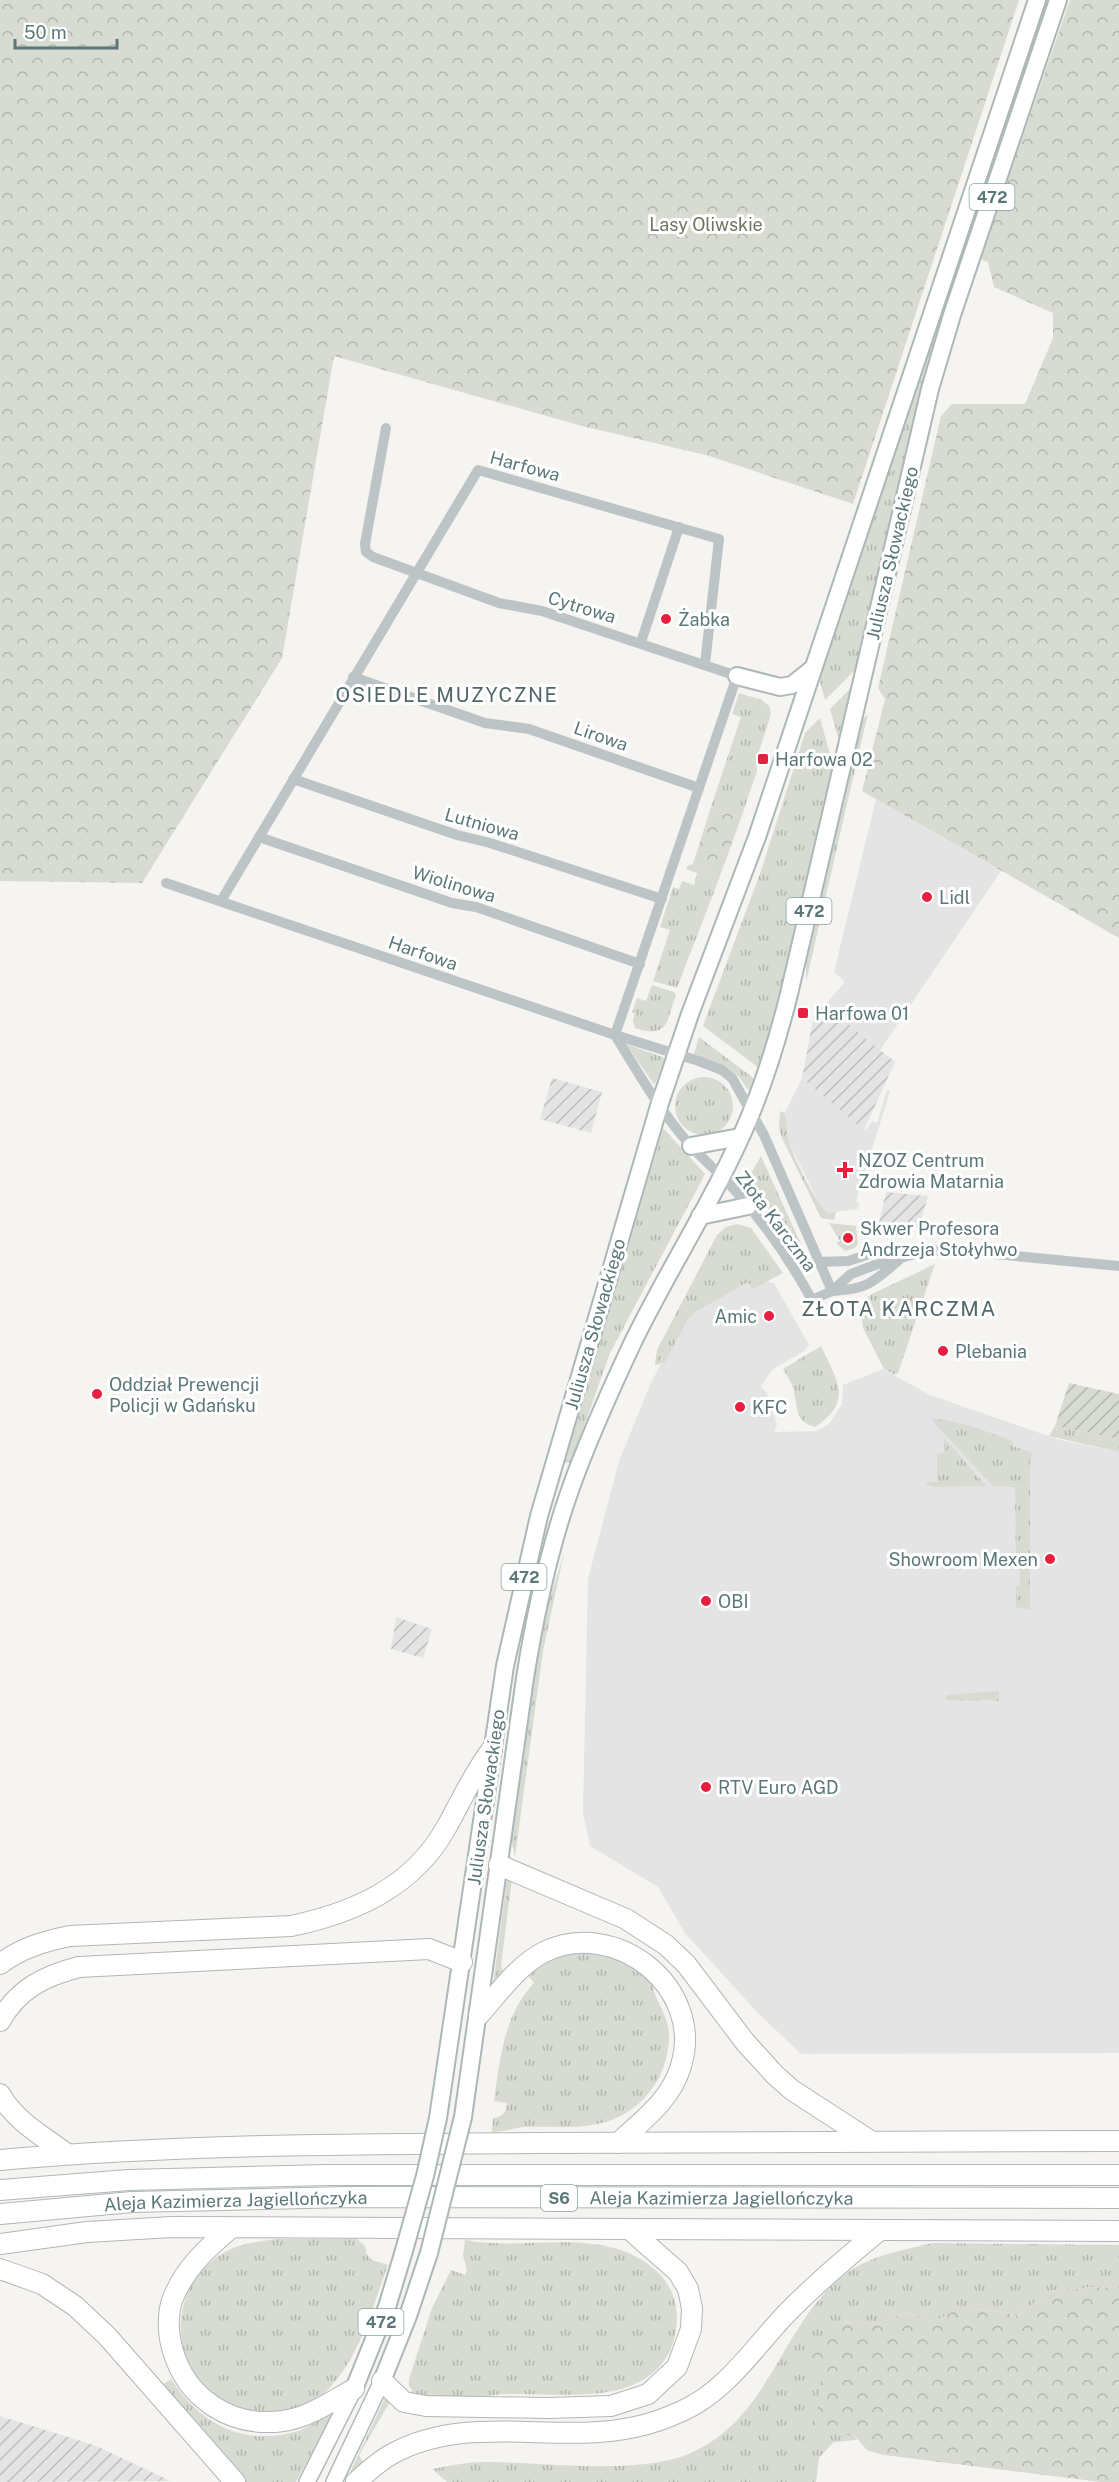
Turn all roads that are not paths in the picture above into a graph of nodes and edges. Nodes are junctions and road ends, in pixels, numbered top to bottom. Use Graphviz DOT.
graph roads {
  1 [pos="1037,0"];
  2 [pos="1058,0"];
  3 [pos="386,428"];
  4 [pos="679,527"];
  5 [pos="415,573"];
  6 [pos="640,642"];
  7 [pos="705,664"];
  8 [pos="812,668"];
  9 [pos="737,676"];
  10 [pos="353,677"];
  11 [pos="293,779"];
  12 [pos="699,788"];
  13 [pos="260,837"];
  14 [pos="166,883"];
  15 [pos="662,899"];
  16 [pos="221,901"];
  17 [pos="640,964"];
  18 [pos="615,1035"];
  19 [pos="676,1053"];
  20 [pos="659,1106"];
  21 [pos="751,1112"];
  22 [pos="740,1137"];
  23 [pos="691,1146"];
  24 [pos="721,1175"];
  25 [pos="748,1206"];
  26 [pos="700,1216"];
  27 [pos="903,1256"];
  28 [pos="819,1262"];
  29 [pos="1119,1266"];
  30 [pos="832,1291"];
  31 [pos="492,1749"];
  32 [pos="499,1865"];
  33 [pos="462,1962"];
  34 [pos="0,1964"];
  35 [pos="479,2015"];
  36 [pos="0,2021"];
  37 [pos="0,2094"];
  38 [pos="869,2140"];
  39 [pos="1119,2141"];
  40 [pos="618,2143"];
  41 [pos="67,2154"];
  42 [pos="0,2160"];
  43 [pos="1119,2175"];
  44 [pos="0,2190"];
  45 [pos="1119,2198"];
  46 [pos="0,2214"];
  47 [pos="231,2228"];
  48 [pos="629,2229"];
  49 [pos="880,2230"];
  50 [pos="1119,2231"];
  51 [pos="0,2244"];
  52 [pos="0,2269"];
  53 [pos="382,2381"];
  54 [pos="354,2389"];
  55 [pos="235,2482"];
  56 [pos="307,2482"];
  57 [pos="334,2482"];
  58 [pos="356,2482"];
  1 -- 8 [label="main road, Juliusza Słowackiego / 472"];
  2 -- 21 [label="main road, Juliusza Słowackiego / 472"];
  3 -- 5 [label="street"];
  4 -- 5 [label="street, Harfowa"];
  4 -- 6 [label="street"];
  4 -- 7 [label="street, Harfowa"];
  5 -- 6 [label="street, Cytrowa"];
  5 -- 10 [label="street, Harfowa"];
  6 -- 7 [label="street, Cytrowa"];
  7 -- 9 [label="street, Cytrowa"];
  8 -- 9 [label="main road"];
  8 -- 19 [label="main road, Juliusza Słowackiego / 472"];
  9 -- 12 [label="street"];
  10 -- 11 [label="street, Harfowa"];
  10 -- 12 [label="street, Lirowa"];
  11 -- 13 [label="street, Harfowa"];
  11 -- 15 [label="street, Lutniowa"];
  12 -- 15 [label="street"];
  13 -- 16 [label="street, Harfowa"];
  13 -- 17 [label="street, Wiolinowa"];
  14 -- 16 [label="street, Harfowa"];
  15 -- 17 [label="street"];
  16 -- 18 [label="street, Harfowa"];
  17 -- 18 [label="street"];
  18 -- 19 [label="street, Harfowa"];
  18 -- 20 [label="street"];
  19 -- 20 [label="main road, 472"];
  19 -- 21 [label="street"];
  20 -- 23 [label="street"];
  20 -- 31 [label="main road, Juliusza Słowackiego / 472"];
  21 -- 22 [label="main road, 472"];
  21 -- 28 [label="street, Złota Karczma"];
  22 -- 23 [label="main road"];
  22 -- 24 [label="main road, 472"];
  23 -- 24 [label="street, Złota Karczma"];
  24 -- 25 [label="street, Złota Karczma"];
  24 -- 26 [label="main road, Juliusza Słowackiego / 472"];
  25 -- 26 [label="main road"];
  25 -- 30 [label="street, Złota Karczma"];
  26 -- 32 [label="main road, Juliusza Słowackiego / 472"];
  27 -- 28 [label="street, Złota Karczma"];
  27 -- 29 [label="street, Złota Karczma"];
  27 -- 30 [label="street, Złota Karczma"];
  27 -- 30 [label="street, Złota Karczma"];
  28 -- 30 [label="street, Złota Karczma"];
  31 -- 33 [label="main road, Juliusza Słowackiego / 472"];
  31 -- 34 [label="highway"];
  32 -- 35 [label="main road, Juliusza Słowackiego / 472"];
  32 -- 38 [label="highway"];
  33 -- 36 [label="highway"];
  33 -- 54 [label="main road, Juliusza Słowackiego / 472, bridge"];
  35 -- 40 [label="highway"];
  35 -- 53 [label="main road, Juliusza Słowackiego / 472, bridge"];
  37 -- 41 [label="highway"];
  38 -- 39 [label="highway"];
  38 -- 40 [label="highway"];
  40 -- 41 [label="highway"];
  41 -- 42 [label="highway"];
  43 -- 44 [label="highway, Aleja Kazimierza Jagiellończyka / S6"];
  45 -- 46 [label="highway, Aleja Kazimierza Jagiellończyka / S6"];
  47 -- 48 [label="highway"];
  47 -- 51 [label="highway"];
  47 -- 54 [label="highway"];
  48 -- 49 [label="highway"];
  48 -- 53 [label="highway"];
  49 -- 50 [label="highway"];
  49 -- 58 [label="highway"];
  52 -- 55 [label="highway"];
  53 -- 57 [label="main road, Juliusza Słowackiego / 472"];
  54 -- 56 [label="main road, Juliusza Słowackiego / 472"];
}
